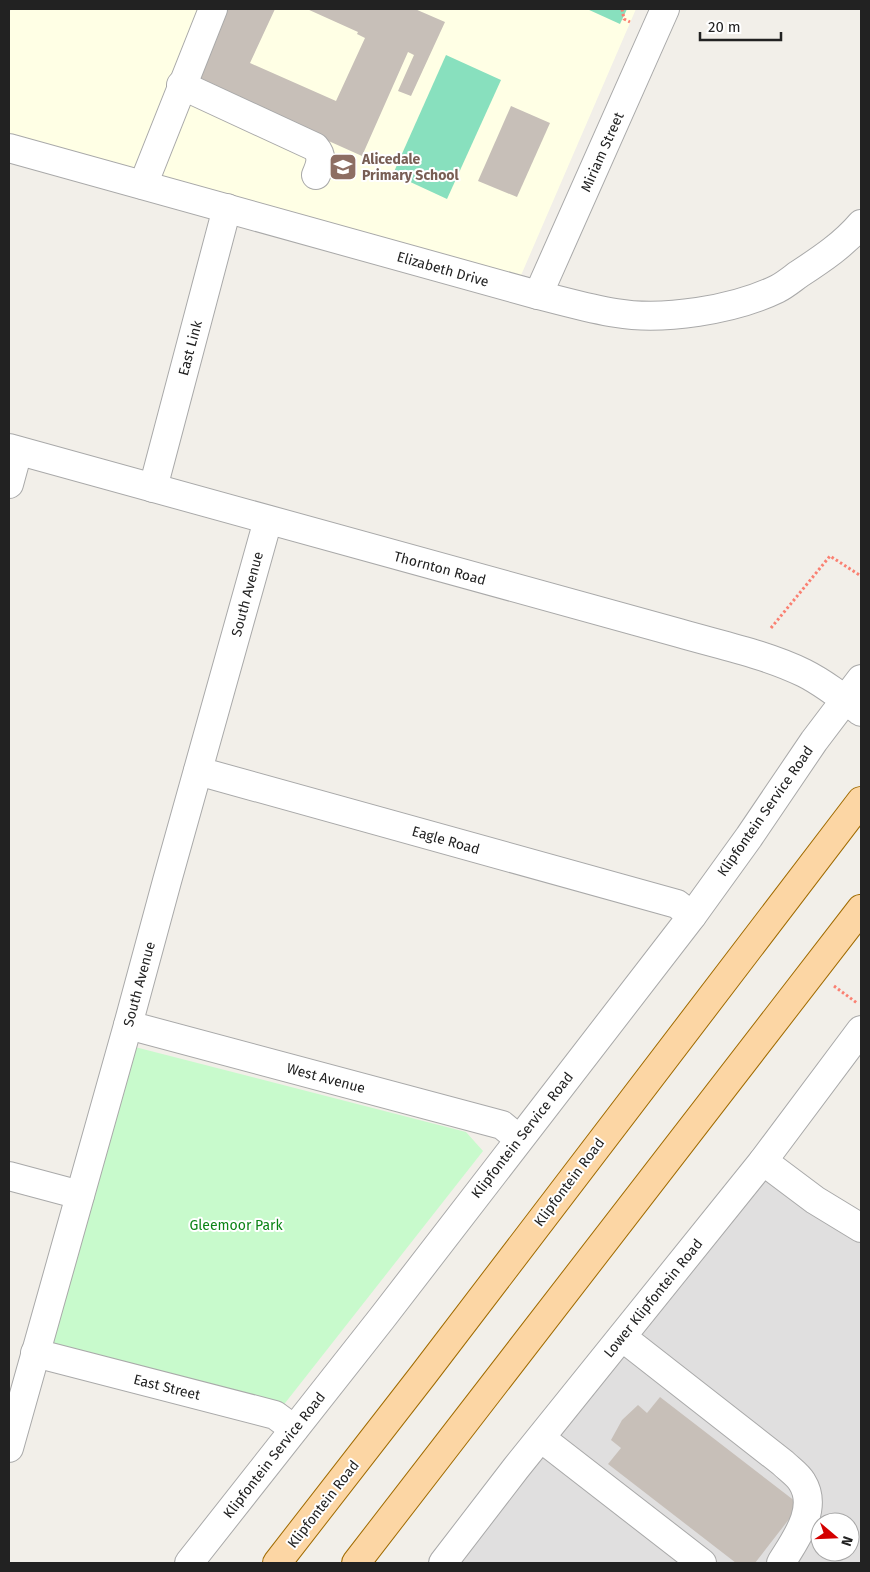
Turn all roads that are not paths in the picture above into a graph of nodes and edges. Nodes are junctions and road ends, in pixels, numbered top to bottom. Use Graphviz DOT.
graph roads {
  1 [pos="213,9"];
  2 [pos="665,9"];
  3 [pos="181,85"];
  4 [pos="9,148"];
  5 [pos="316,175"];
  6 [pos="143,185"];
  7 [pos="228,208"];
  8 [pos="861,224"];
  9 [pos="538,295"];
  10 [pos="13,449"];
  11 [pos="9,484"];
  12 [pos="154,488"];
  13 [pos="268,520"];
  14 [pos="861,679"];
  15 [pos="853,706"];
  16 [pos="198,771"];
  17 [pos="861,801"];
  18 [pos="861,910"];
  19 [pos="692,916"];
  20 [pos="860,1017"];
  21 [pos="128,1025"];
  22 [pos="519,1139"];
  23 [pos="763,1161"];
  24 [pos="9,1176"];
  25 [pos="80,1195"];
  26 [pos="861,1228"];
  27 [pos="622,1337"];
  28 [pos="35,1353"];
  29 [pos="294,1430"];
  30 [pos="541,1438"];
  31 [pos="9,1448"];
  32 [pos="189,1563"];
  33 [pos="277,1563"];
  34 [pos="356,1563"];
  35 [pos="443,1563"];
  36 [pos="702,1563"];
  37 [pos="781,1563"];
  1 -- 3 [label="street"];
  2 -- 9 [label="street, Miriam Street"];
  3 -- 5 [label="street"];
  3 -- 6 [label="street"];
  4 -- 6 [label="street, Elizabeth Drive"];
  6 -- 7 [label="street, Elizabeth Drive"];
  7 -- 9 [label="street, Elizabeth Drive"];
  7 -- 12 [label="street, East Link"];
  8 -- 9 [label="street, Elizabeth Drive"];
  10 -- 11 [label="street"];
  10 -- 12 [label="street, Thornton Road"];
  12 -- 13 [label="street, Thornton Road"];
  13 -- 15 [label="street, Thornton Road"];
  13 -- 16 [label="street, South Avenue"];
  14 -- 15 [label="street, Klipfontein Service Road"];
  15 -- 19 [label="street, Klipfontein Service Road"];
  16 -- 19 [label="street, Eagle Road"];
  16 -- 21 [label="street, South Avenue"];
  17 -- 33 [label="main road, Klipfontein Road"];
  18 -- 34 [label="main road"];
  19 -- 22 [label="street, Klipfontein Service Road"];
  20 -- 23 [label="street, Lower Klipfontein Road"];
  21 -- 22 [label="street, West Avenue"];
  21 -- 25 [label="street, South Avenue"];
  22 -- 29 [label="street, Klipfontein Service Road"];
  23 -- 26 [label="street"];
  23 -- 27 [label="street, Lower Klipfontein Road"];
  24 -- 25 [label="street"];
  25 -- 28 [label="street, South Avenue"];
  27 -- 30 [label="street, Lower Klipfontein Road"];
  27 -- 37 [label="street"];
  28 -- 29 [label="street, East Street"];
  28 -- 31 [label="street, South Avenue"];
  29 -- 32 [label="street, Klipfontein Service Road"];
  30 -- 35 [label="street, Lower Klipfontein Road"];
  30 -- 36 [label="street"];
}
